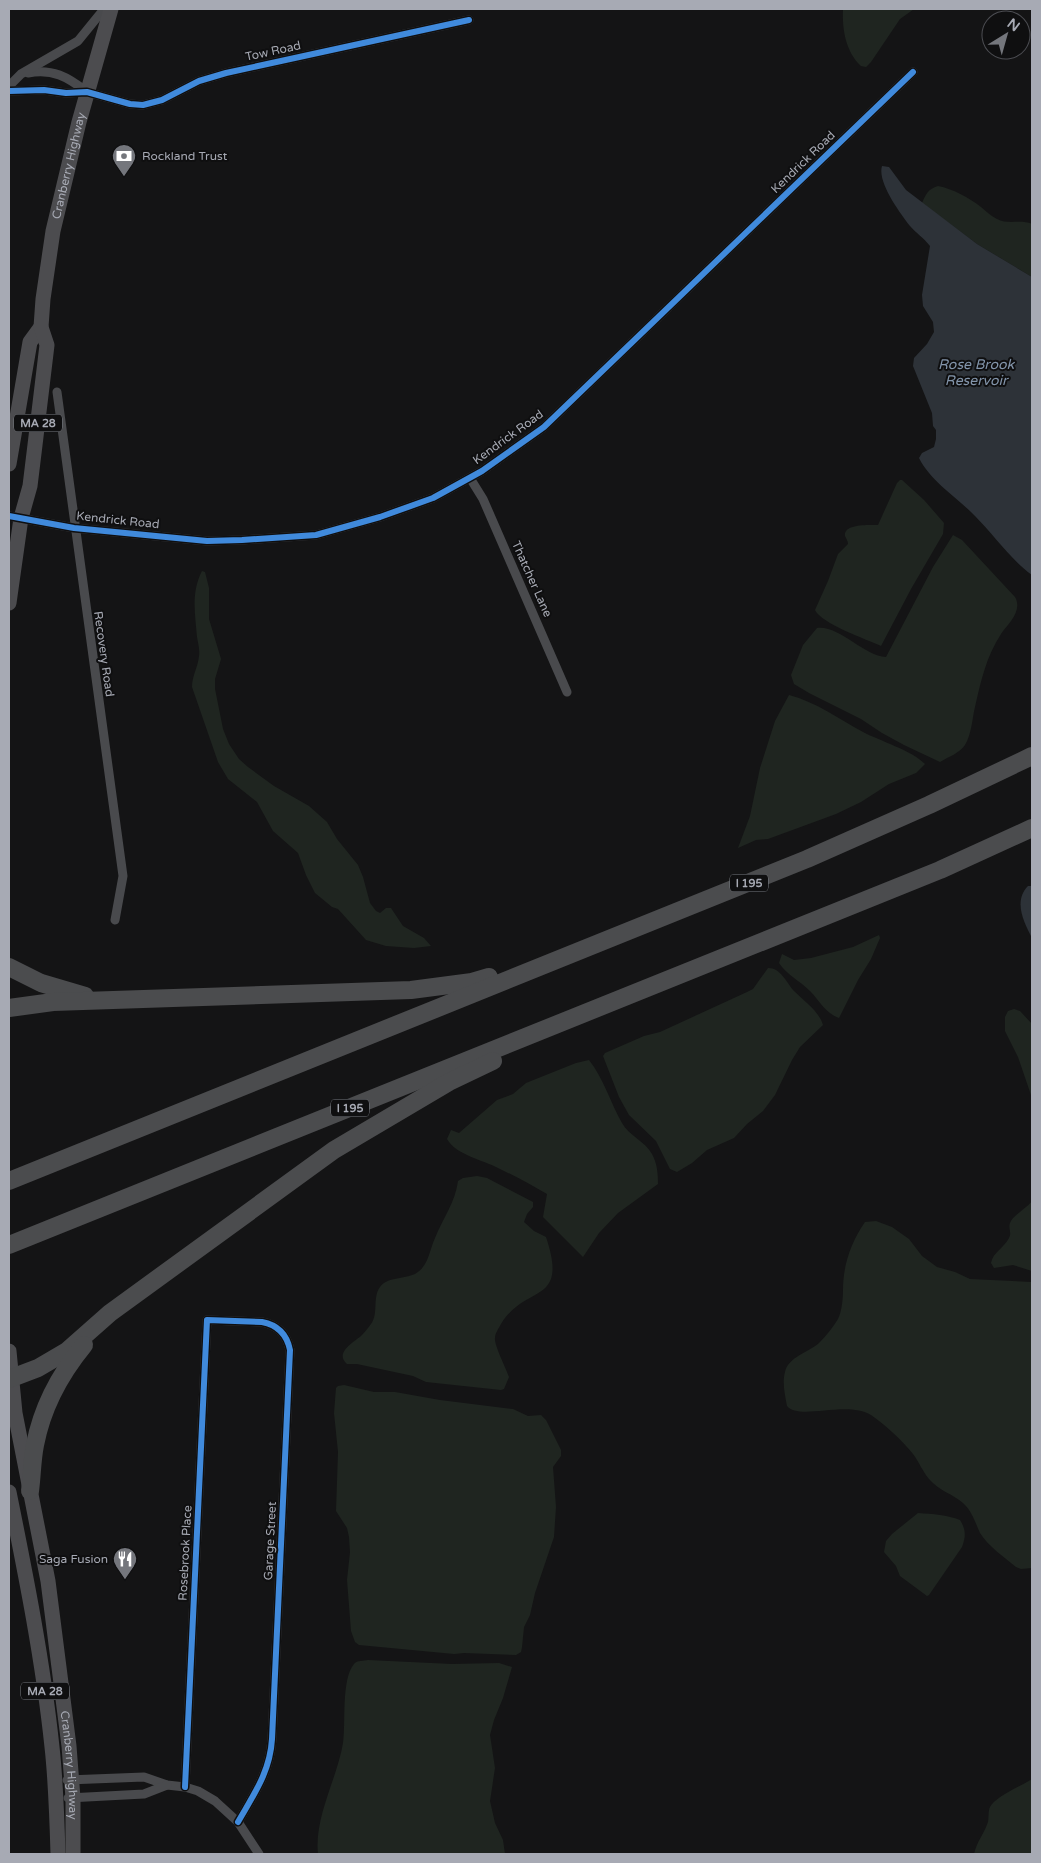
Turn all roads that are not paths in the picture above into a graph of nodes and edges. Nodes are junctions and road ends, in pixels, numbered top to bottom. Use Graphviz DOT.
graph roads {
  1 [pos="104,9"];
  2 [pos="111,9"];
  3 [pos="469,20"];
  4 [pos="913,72"];
  5 [pos="21,74"];
  6 [pos="9,86"];
  7 [pos="9,91"];
  8 [pos="87,92"];
  9 [pos="41,327"];
  10 [pos="56,392"];
  11 [pos="9,464"];
  12 [pos="470,478"];
  13 [pos="15,517"];
  14 [pos="74,528"];
  15 [pos="9,603"];
  16 [pos="567,692"];
  17 [pos="1032,756"];
  18 [pos="1032,770"];
  19 [pos="930,805"];
  20 [pos="1032,828"];
  21 [pos="1032,837"];
  22 [pos="940,870"];
  23 [pos="115,920"];
  24 [pos="567,956"];
  25 [pos="9,966"];
  26 [pos="100,1000"];
  27 [pos="611,1003"];
  28 [pos="9,1008"];
  29 [pos="9,1181"];
  30 [pos="9,1245"];
  31 [pos="110,1313"];
  32 [pos="207,1320"];
  33 [pos="9,1351"];
  34 [pos="10,1379"];
  35 [pos="30,1491"];
  36 [pos="9,1492"];
  37 [pos="54,1780"];
  38 [pos="72,1780"];
  39 [pos="167,1784"];
  40 [pos="185,1787"];
  41 [pos="56,1798"];
  42 [pos="73,1798"];
  43 [pos="238,1822"];
  44 [pos="58,1854"];
  45 [pos="73,1854"];
  46 [pos="259,1854"];
  1 -- 5 [label="street"];
  2 -- 8 [label="main road, Cranberry Highway / MA 28"];
  3 -- 8 [label="street, Tow Road"];
  4 -- 12 [label="street, Kendrick Road"];
  5 -- 6 [label="street"];
  5 -- 8 [label="street"];
  7 -- 8 [label="street"];
  8 -- 9 [label="main road, Cranberry Highway / MA 28"];
  9 -- 11 [label="main road, Cranberry Highway / MA 28"];
  9 -- 13 [label="main road, Cranberry Highway / MA 28"];
  10 -- 14 [label="street, Recovery Road"];
  12 -- 14 [label="street, Kendrick Road"];
  12 -- 16 [label="street, Thatcher Lane"];
  13 -- 14 [label="street, Kendrick Road"];
  13 -- 15 [label="main road, Cranberry Highway / MA 28"];
  14 -- 23 [label="street, Recovery Road"];
  17 -- 19 [label="highway"];
  18 -- 19 [label="highway"];
  19 -- 24 [label="highway, I 195"];
  20 -- 22 [label="highway"];
  21 -- 22 [label="highway"];
  22 -- 27 [label="highway, I 195"];
  24 -- 26 [label="highway"];
  24 -- 29 [label="highway, I 195"];
  25 -- 26 [label="highway"];
  26 -- 28 [label="highway"];
  27 -- 30 [label="highway, I 195"];
  27 -- 31 [label="highway"];
  31 -- 34 [label="highway"];
  31 -- 35 [label="highway"];
  32 -- 40 [label="street, Rosebrook Place"];
  32 -- 43 [label="street, Garage Street"];
  33 -- 34 [label="main road, Cranberry Highway / MA 28"];
  34 -- 35 [label="main road, Cranberry Highway / MA 28"];
  35 -- 38 [label="main road, Cranberry Highway / MA 28"];
  36 -- 37 [label="main road, Cranberry Highway / MA 28"];
  37 -- 38 [label="street"];
  37 -- 41 [label="main road, Cranberry Highway / MA 28"];
  38 -- 39 [label="street"];
  38 -- 42 [label="main road, Cranberry Highway / MA 28"];
  39 -- 40 [label="street"];
  39 -- 42 [label="street"];
  40 -- 43 [label="street"];
  41 -- 42 [label="street"];
  41 -- 44 [label="main road, Cranberry Highway / MA 28"];
  42 -- 45 [label="main road, Cranberry Highway / MA 28"];
  43 -- 46 [label="street"];
}
